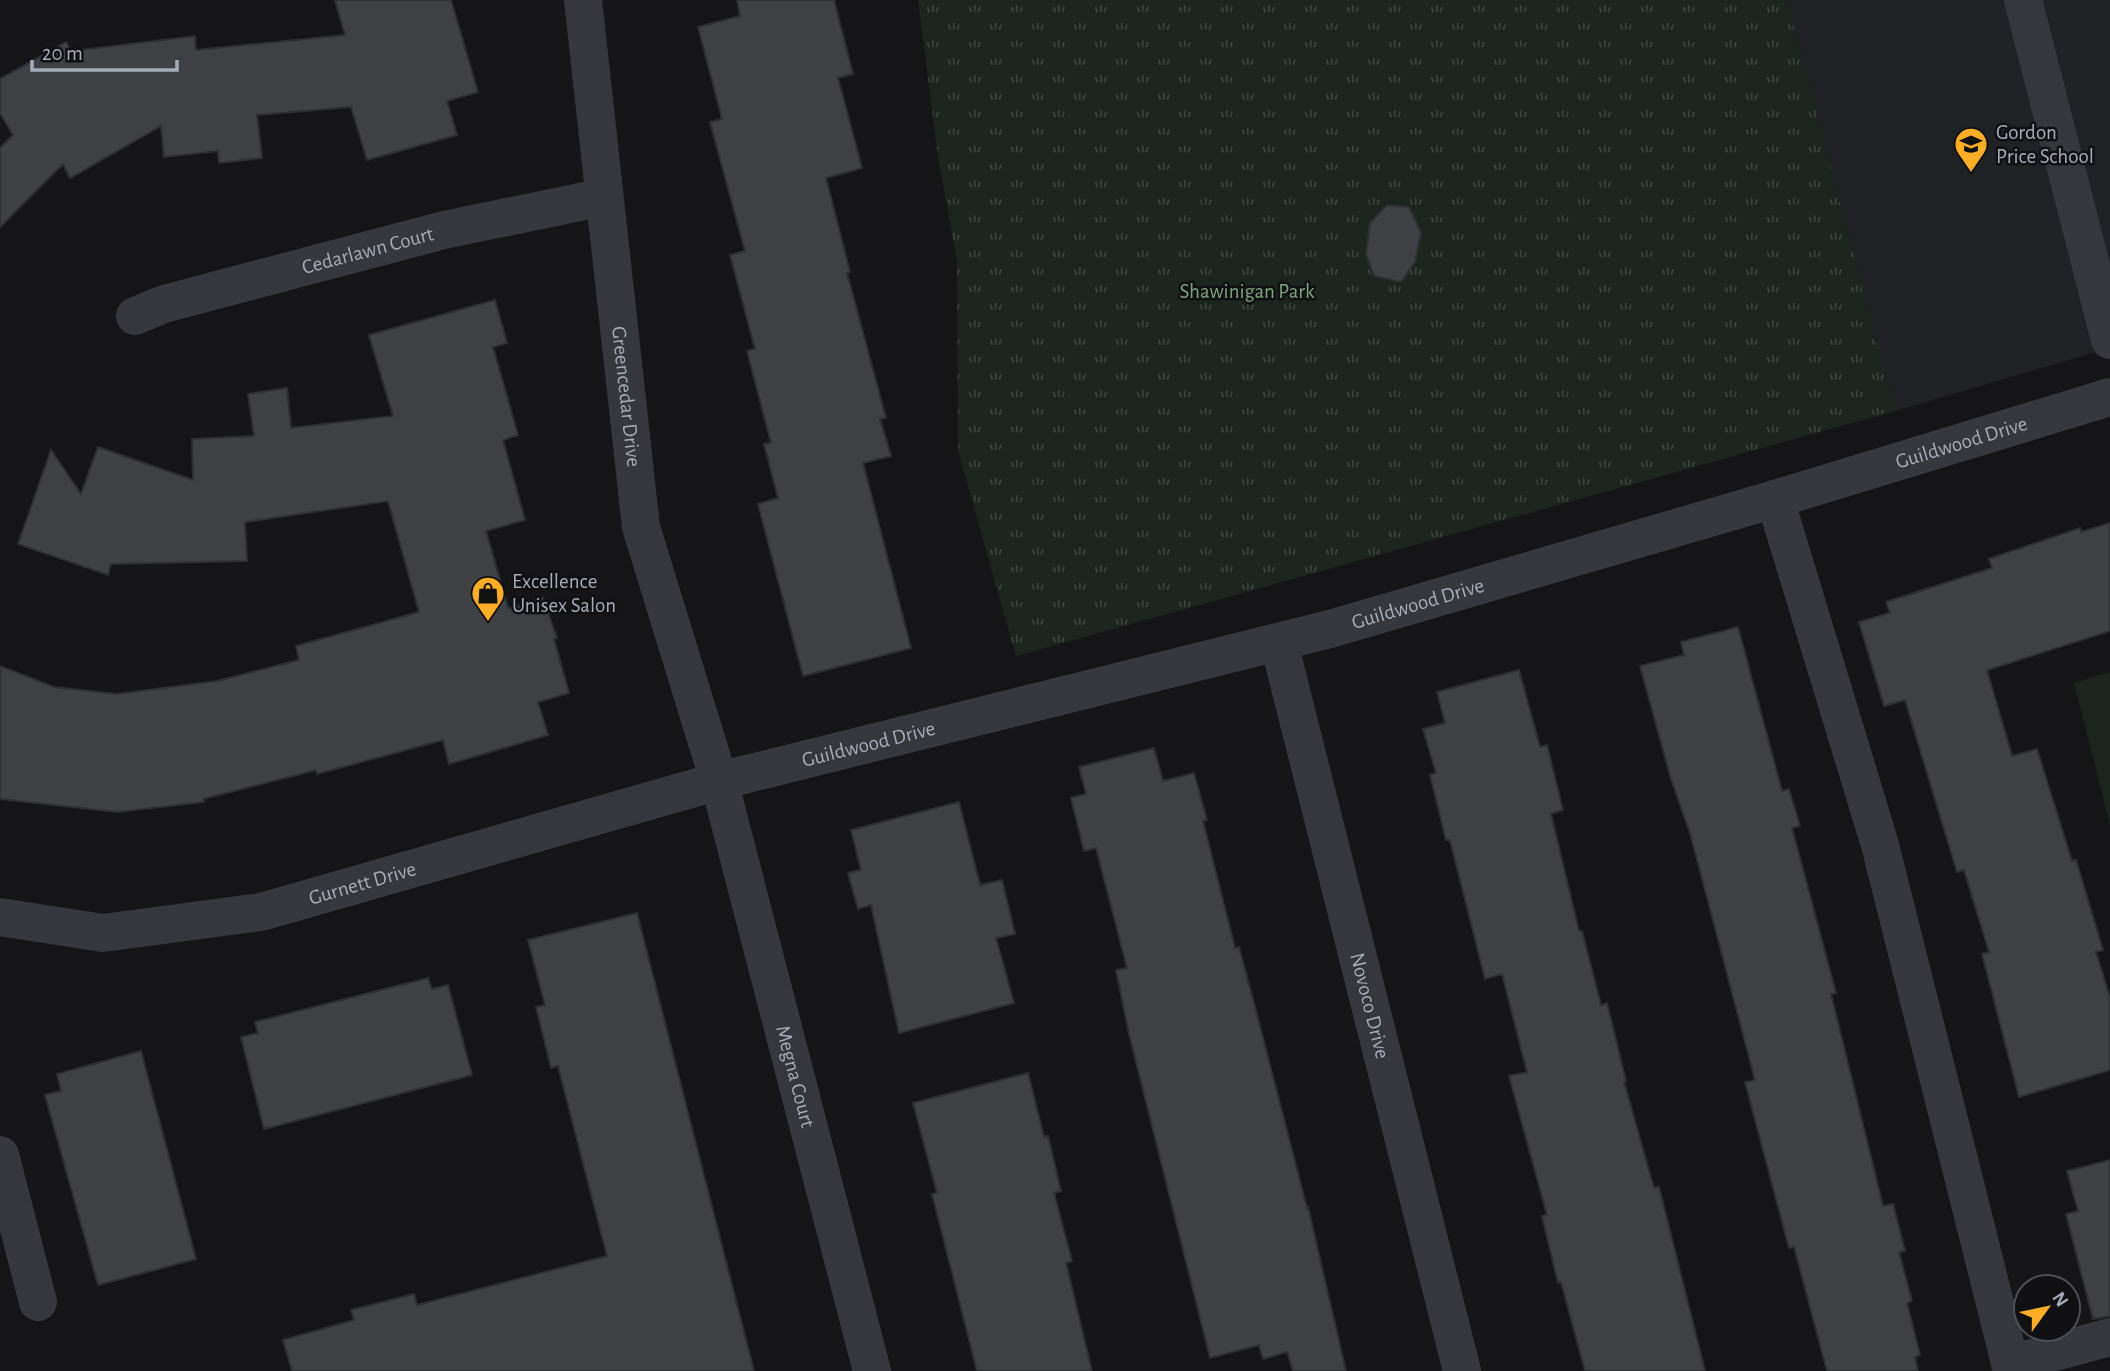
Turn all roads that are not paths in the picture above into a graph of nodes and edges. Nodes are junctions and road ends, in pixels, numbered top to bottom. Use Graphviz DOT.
graph roads {
  1 [pos="583,0"];
  2 [pos="2023,0"];
  3 [pos="604,197"];
  4 [pos="135,316"];
  5 [pos="2110,340"];
  6 [pos="2110,397"];
  7 [pos="1775,499"];
  8 [pos="1279,643"];
  9 [pos="719,782"];
  10 [pos="0,917"];
  11 [pos="0,1155"];
  12 [pos="7,1209"];
  13 [pos="38,1302"];
  14 [pos="2110,1337"];
  15 [pos="2011,1367"];
  16 [pos="872,1371"];
  17 [pos="1462,1371"];
  1 -- 3 [label="street, Greencedar Drive"];
  2 -- 5 [label="street"];
  3 -- 4 [label="street, Cedarlawn Court"];
  3 -- 9 [label="street, Greencedar Drive"];
  6 -- 7 [label="street, Guildwood Drive"];
  7 -- 8 [label="street, Guildwood Drive"];
  7 -- 15 [label="street"];
  8 -- 9 [label="street, Guildwood Drive"];
  8 -- 17 [label="street, Novoco Drive"];
  9 -- 10 [label="street, Gurnett Drive"];
  9 -- 16 [label="street, Megna Court"];
  11 -- 12 [label="street"];
  12 -- 13 [label="street"];
  14 -- 15 [label="street"];
}
